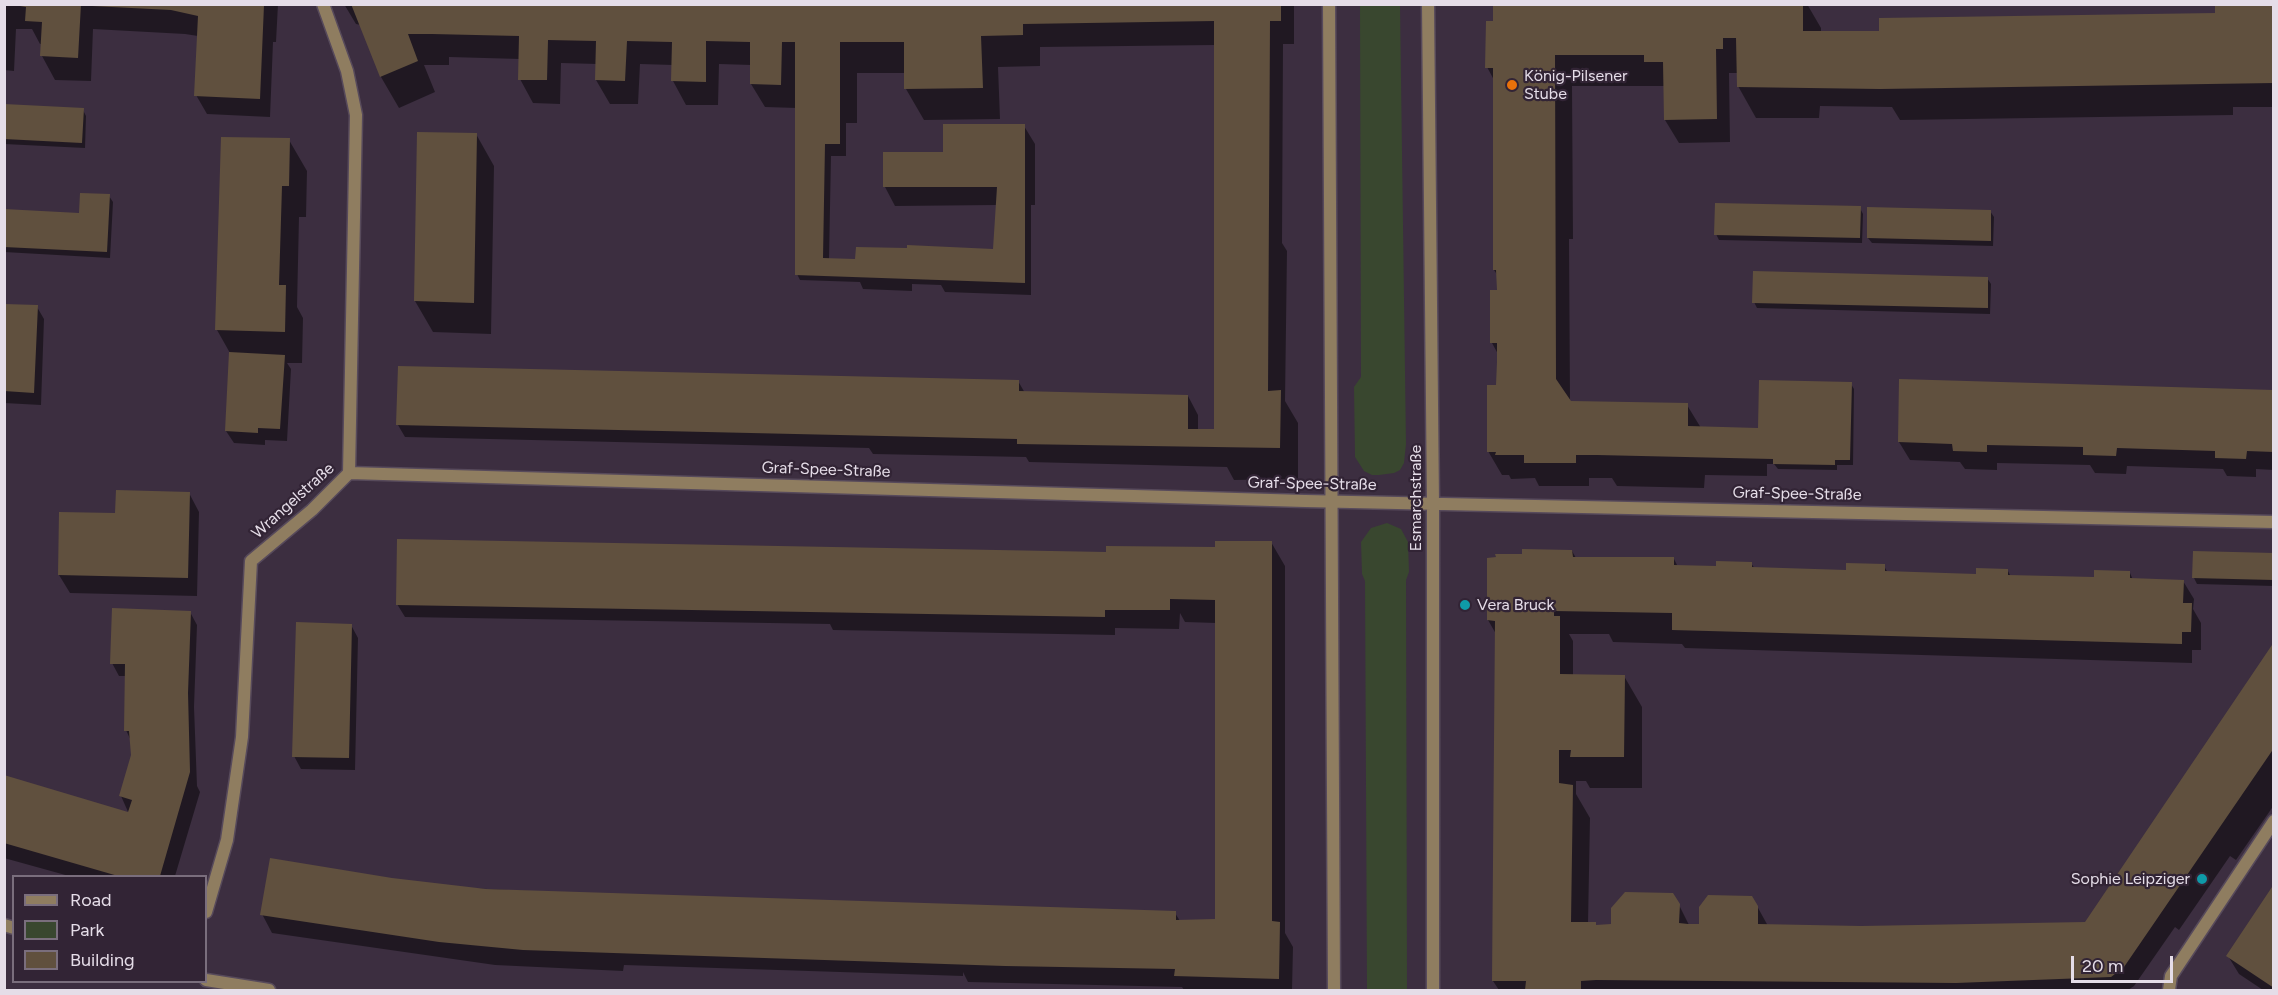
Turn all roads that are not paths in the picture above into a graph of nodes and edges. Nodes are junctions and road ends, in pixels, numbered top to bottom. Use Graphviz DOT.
graph roads {
  1 [pos="323,4"];
  2 [pos="1329,4"];
  3 [pos="1428,4"];
  4 [pos="349,472"];
  5 [pos="1333,502"];
  6 [pos="1433,503"];
  7 [pos="2274,522"];
  8 [pos="2274,821"];
  9 [pos="207,908"];
  10 [pos="207,980"];
  11 [pos="269,990"];
  12 [pos="1334,990"];
  13 [pos="1433,990"];
  14 [pos="2169,990"];
  1 -- 4 [label="street, Wrangelstraße"];
  2 -- 5 [label="street"];
  3 -- 6 [label="street, Esmarchstraße"];
  4 -- 5 [label="street, Graf-Spee-Straße"];
  4 -- 9 [label="street, Wrangelstraße"];
  5 -- 6 [label="street, Graf-Spee-Straße"];
  5 -- 12 [label="street"];
  6 -- 7 [label="street, Graf-Spee-Straße"];
  6 -- 13 [label="street, Esmarchstraße"];
  8 -- 14 [label="street"];
  10 -- 11 [label="street"];
}
